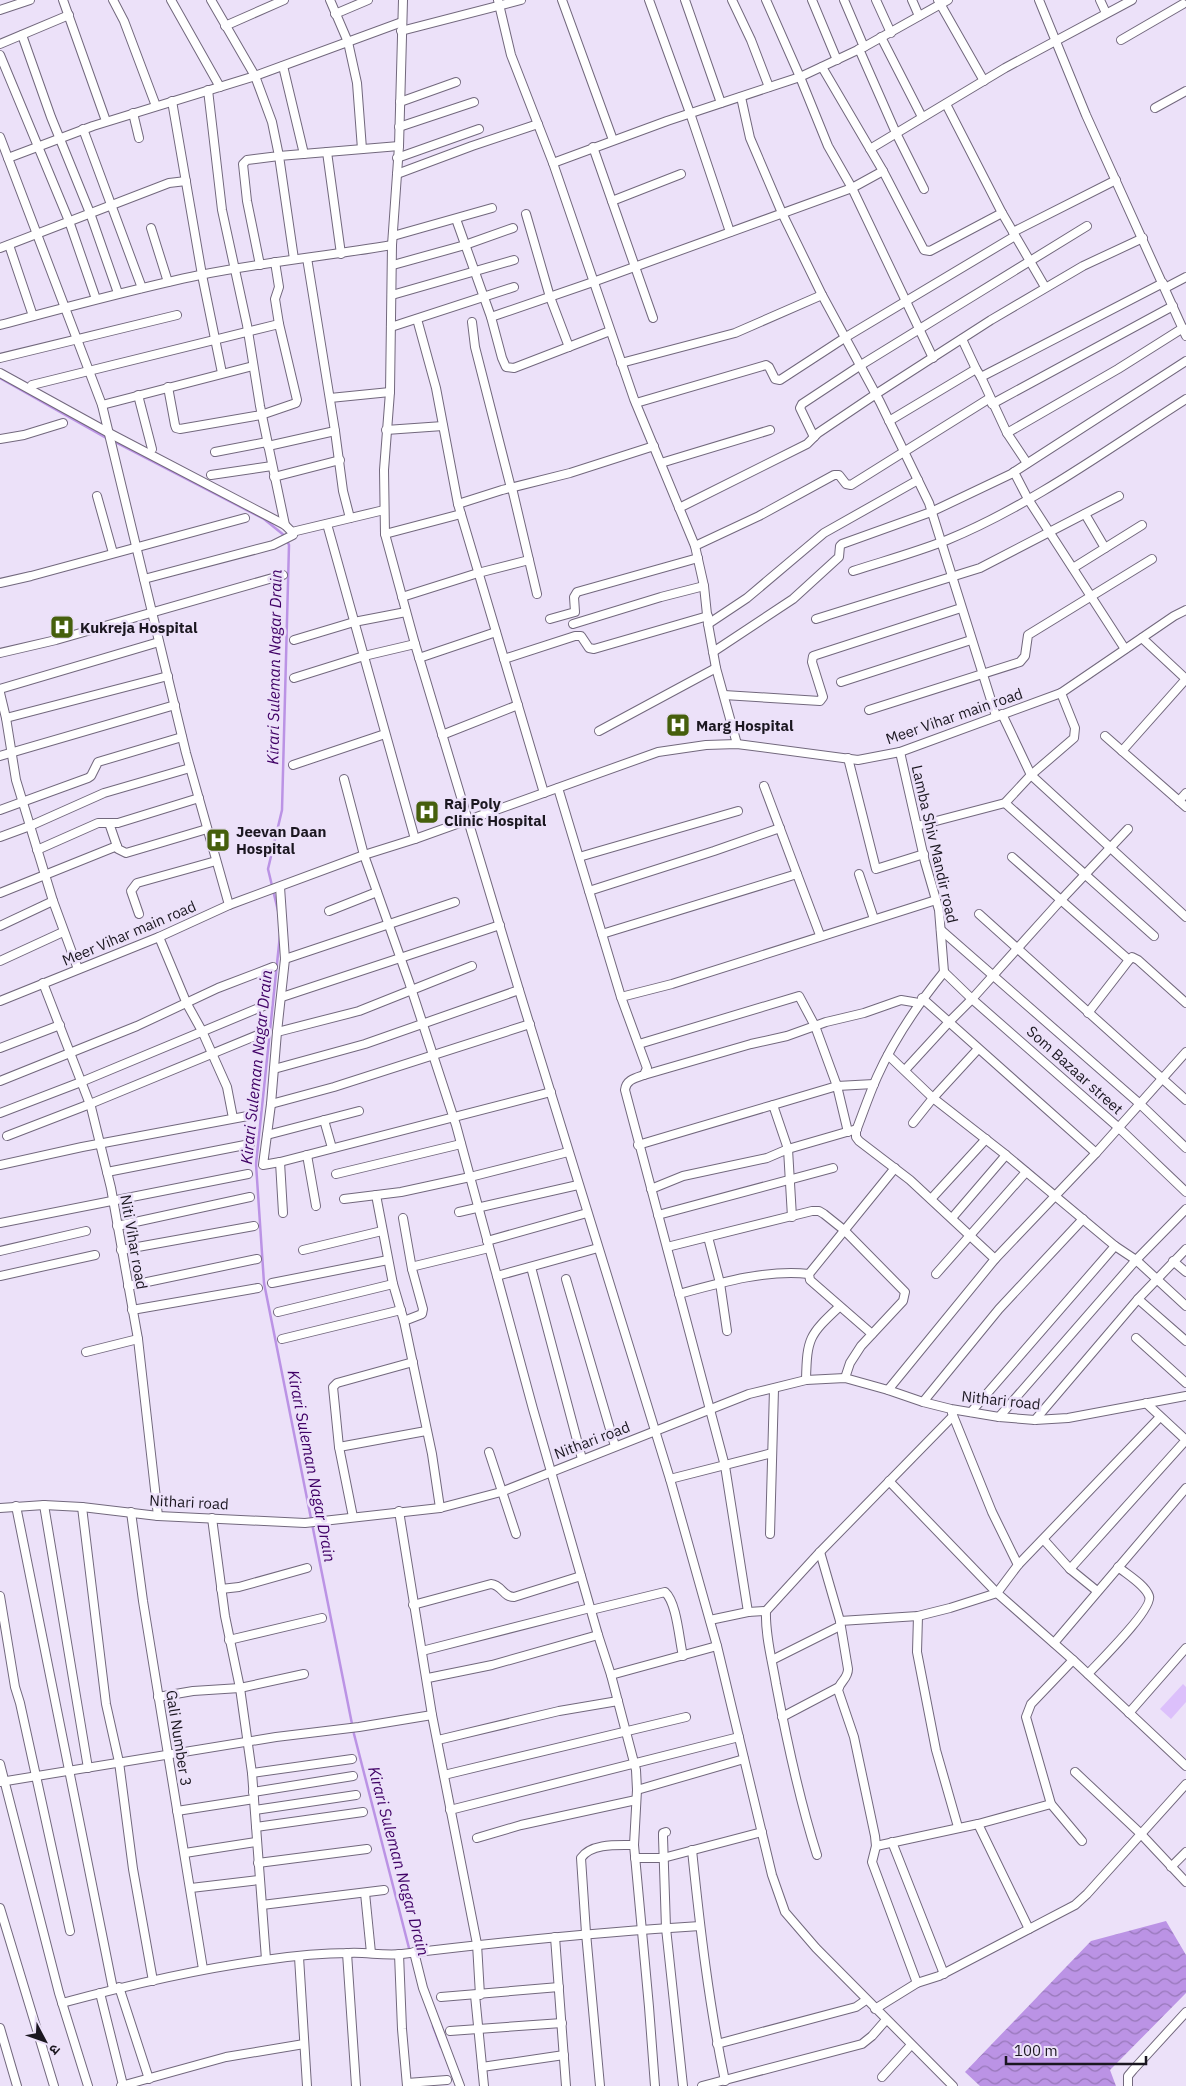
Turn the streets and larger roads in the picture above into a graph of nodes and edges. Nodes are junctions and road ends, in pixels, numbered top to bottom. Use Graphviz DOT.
graph roads {
  1 [pos="30,0"];
  2 [pos="63,0"];
  3 [pos="113,0"];
  4 [pos="171,0"];
  5 [pos="210,0"];
  6 [pos="284,0"];
  7 [pos="330,0"];
  8 [pos="368,0"];
  9 [pos="403,0"];
  10 [pos="522,0"];
  11 [pos="562,0"];
  12 [pos="649,0"];
  13 [pos="684,0"];
  14 [pos="732,0"];
  15 [pos="766,0"];
  16 [pos="812,0"];
  17 [pos="844,0"];
  18 [pos="876,0"];
  19 [pos="912,0"];
  20 [pos="948,0"];
  21 [pos="1039,0"];
  22 [pos="1100,0"];
  23 [pos="1132,0"];
  24 [pos="272,2"];
  25 [pos="939,3"];
  26 [pos="498,4"];
  27 [pos="1183,5"];
  28 [pos="0,10"];
  29 [pos="1106,13"];
  30 [pos="335,14"];
  31 [pos="69,15"];
  32 [pos="920,16"];
  33 [pos="402,22"];
  34 [pos="226,26"];
  35 [pos="401,31"];
  36 [pos="891,33"];
  37 [pos="22,35"];
  38 [pos="881,37"];
  39 [pos="1056,40"];
  40 [pos="1121,40"];
  41 [pos="348,42"];
  42 [pos="0,44"];
  43 [pos="861,48"];
  44 [pos="0,55"];
  45 [pos="837,60"];
  46 [pos="282,66"];
  47 [pos="822,67"];
  48 [pos="255,76"];
  49 [pos="800,76"];
  50 [pos="984,81"];
  51 [pos="456,82"];
  52 [pos="220,87"];
  53 [pos="769,87"];
  54 [pos="208,90"];
  55 [pos="1186,91"];
  56 [pos="741,97"];
  57 [pos="172,101"];
  58 [pos="400,102"];
  59 [pos="474,102"];
  60 [pos="721,103"];
  61 [pos="946,104"];
  62 [pos="156,106"];
  63 [pos="1155,108"];
  64 [pos="133,113"];
  65 [pos="690,113"];
  66 [pos="922,117"];
  67 [pos="106,121"];
  68 [pos="538,124"];
  69 [pos="399,127"];
  70 [pos="479,128"];
  71 [pos="83,129"];
  72 [pos="896,133"];
  73 [pos="0,137"];
  74 [pos="61,138"];
  75 [pos="139,138"];
  76 [pos="613,140"];
  77 [pos="38,146"];
  78 [pos="399,146"];
  79 [pos="593,148"];
  80 [pos="362,149"];
  81 [pos="870,149"];
  82 [pos="327,152"];
  83 [pos="304,154"];
  84 [pos="5,155"];
  85 [pos="279,156"];
  86 [pos="397,158"];
  87 [pos="553,163"];
  88 [pos="883,171"];
  89 [pos="397,174"];
  90 [pos="680,174"];
  91 [pos="1116,180"];
  92 [pos="186,181"];
  93 [pos="852,188"];
  94 [pos="924,189"];
  95 [pos="612,201"];
  96 [pos="110,205"];
  97 [pos="492,208"];
  98 [pos="1002,212"];
  99 [pos="90,213"];
  100 [pos="782,213"];
  101 [pos="526,214"];
  102 [pos="456,219"];
  103 [pos="68,222"];
  104 [pos="1087,226"];
  105 [pos="152,228"];
  106 [pos="513,228"];
  107 [pos="730,232"];
  108 [pos="37,234"];
  109 [pos="1014,234"];
  110 [pos="393,236"];
  111 [pos="1143,238"];
  112 [pos="10,245"];
  113 [pos="392,245"];
  114 [pos="465,245"];
  115 [pos="0,248"];
  116 [pos="341,254"];
  117 [pos="307,258"];
  118 [pos="294,260"];
  119 [pos="514,260"];
  120 [pos="275,262"];
  121 [pos="1029,262"];
  122 [pos="260,264"];
  123 [pos="393,265"];
  124 [pos="635,267"];
  125 [pos="235,270"];
  126 [pos="474,272"];
  127 [pos="202,275"];
  128 [pos="1186,277"];
  129 [pos="168,282"];
  130 [pos="593,282"];
  131 [pos="1164,285"];
  132 [pos="514,287"];
  133 [pos="1045,287"];
  134 [pos="142,288"];
  135 [pos="118,293"];
  136 [pos="392,295"];
  137 [pos="822,295"];
  138 [pos="484,297"];
  139 [pos="550,297"];
  140 [pos="96,299"];
  141 [pos="906,301"];
  142 [pos="1173,306"];
  143 [pos="64,308"];
  144 [pos="177,315"];
  145 [pos="33,316"];
  146 [pos="491,317"];
  147 [pos="653,318"];
  148 [pos="417,319"];
  149 [pos="472,322"];
  150 [pos="279,324"];
  151 [pos="0,325"];
  152 [pos="391,326"];
  153 [pos="920,328"];
  154 [pos="610,331"];
  155 [pos="1184,332"];
  156 [pos="248,333"];
  157 [pos="846,337"];
  158 [pos="962,339"];
  159 [pos="78,340"];
  160 [pos="216,340"];
  161 [pos="569,347"];
  162 [pos="0,358"];
  163 [pos="933,358"];
  164 [pos="1186,361"];
  165 [pos="621,363"];
  166 [pos="861,365"];
  167 [pos="253,366"];
  168 [pos="976,369"];
  169 [pos="89,371"];
  170 [pos="0,373"];
  171 [pos="222,374"];
  172 [pos="981,377"];
  173 [pos="32,385"];
  174 [pos="168,387"];
  175 [pos="390,392"];
  176 [pos="876,394"];
  177 [pos="138,395"];
  178 [pos="330,398"];
  179 [pos="1186,399"];
  180 [pos="991,401"];
  181 [pos="636,403"];
  182 [pos="102,405"];
  183 [pos="261,415"];
  184 [pos="889,421"];
  185 [pos="63,423"];
  186 [pos="443,426"];
  187 [pos="386,430"];
  188 [pos="770,430"];
  189 [pos="336,431"];
  190 [pos="1007,433"];
  191 [pos="110,435"];
  192 [pos="814,437"];
  193 [pos="0,439"];
  194 [pos="267,444"];
  195 [pos="654,446"];
  196 [pos="152,449"];
  197 [pos="215,452"];
  198 [pos="904,452"];
  199 [pos="340,460"];
  200 [pos="661,463"];
  201 [pos="1027,463"];
  202 [pos="272,466"];
  203 [pos="1014,472"];
  204 [pos="211,475"];
  205 [pos="274,476"];
  206 [pos="918,480"];
  207 [pos="512,488"];
  208 [pos="97,496"];
  209 [pos="1119,496"];
  210 [pos="1028,499"];
  211 [pos="458,504"];
  212 [pos="679,508"];
  213 [pos="384,510"];
  214 [pos="931,512"];
  215 [pos="461,514"];
  216 [pos="1085,514"];
  217 [pos="245,518"];
  218 [pos="350,518"];
  219 [pos="327,524"];
  220 [pos="285,525"];
  221 [pos="1142,525"];
  222 [pos="1050,533"];
  223 [pos="384,534"];
  224 [pos="288,538"];
  225 [pos="940,542"];
  226 [pos="696,546"];
  227 [pos="136,547"];
  228 [pos="1105,548"];
  229 [pos="113,553"];
  230 [pos="698,558"];
  231 [pos="1152,559"];
  232 [pos="529,560"];
  233 [pos="1072,568"];
  234 [pos="853,571"];
  235 [pos="478,573"];
  236 [pos="283,575"];
  237 [pos="952,578"];
  238 [pos="144,579"];
  239 [pos="0,583"];
  240 [pos="704,586"];
  241 [pos="537,594"];
  242 [pos="402,597"];
  243 [pos="1092,598"];
  244 [pos="961,608"];
  245 [pos="1186,610"];
  246 [pos="152,611"];
  247 [pos="406,612"];
  248 [pos="550,619"];
  249 [pos="816,619"];
  250 [pos="708,620"];
  251 [pos="354,622"];
  252 [pos="573,624"];
  253 [pos="496,632"];
  254 [pos="1142,638"];
  255 [pos="294,640"];
  256 [pos="971,640"];
  257 [pos="159,642"];
  258 [pos="415,644"];
  259 [pos="1125,650"];
  260 [pos="713,652"];
  261 [pos="0,653"];
  262 [pos="364,656"];
  263 [pos="419,658"];
  264 [pos="504,659"];
  265 [pos="716,668"];
  266 [pos="982,674"];
  267 [pos="168,676"];
  268 [pos="294,678"];
  269 [pos="1186,679"];
  270 [pos="841,682"];
  271 [pos="0,691"];
  272 [pos="1061,693"];
  273 [pos="724,695"];
  274 [pos="174,705"];
  275 [pos="518,705"];
  276 [pos="869,710"];
  277 [pos="999,715"];
  278 [pos="6,718"];
  279 [pos="599,730"];
  280 [pos="386,734"];
  281 [pos="442,735"];
  282 [pos="1105,736"];
  283 [pos="182,737"];
  284 [pos="738,744"];
  285 [pos="1122,751"];
  286 [pos="12,752"];
  287 [pos="900,752"];
  288 [pos="0,756"];
  289 [pos="848,758"];
  290 [pos="293,765"];
  291 [pos="190,768"];
  292 [pos="1031,776"];
  293 [pos="344,779"];
  294 [pos="764,786"];
  295 [pos="558,788"];
  296 [pos="544,792"];
  297 [pos="1186,793"];
  298 [pos="199,798"];
  299 [pos="22,801"];
  300 [pos="1179,801"];
  301 [pos="1005,803"];
  302 [pos="1186,807"];
  303 [pos="0,810"];
  304 [pos="738,811"];
  305 [pos="468,819"];
  306 [pos="109,823"];
  307 [pos="30,826"];
  308 [pos="917,826"];
  309 [pos="780,828"];
  310 [pos="1128,828"];
  311 [pos="208,829"];
  312 [pos="0,837"];
  313 [pos="415,839"];
  314 [pos="117,846"];
  315 [pos="1110,848"];
  316 [pos="37,850"];
  317 [pos="924,854"];
  318 [pos="364,855"];
  319 [pos="579,857"];
  320 [pos="1012,857"];
  321 [pos="216,861"];
  322 [pos="797,874"];
  323 [pos="859,874"];
  324 [pos="1085,874"];
  325 [pos="45,875"];
  326 [pos="278,887"];
  327 [pos="589,890"];
  328 [pos="377,892"];
  329 [pos="0,894"];
  330 [pos="936,900"];
  331 [pos="1061,900"];
  332 [pos="53,901"];
  333 [pos="455,902"];
  334 [pos="229,906"];
  335 [pos="329,911"];
  336 [pos="139,914"];
  337 [pos="979,914"];
  338 [pos="1186,916"];
  339 [pos="874,919"];
  340 [pos="389,925"];
  341 [pos="500,925"];
  342 [pos="0,926"];
  343 [pos="941,930"];
  344 [pos="63,932"];
  345 [pos="602,934"];
  346 [pos="820,936"];
  347 [pos="1154,936"];
  348 [pos="159,937"];
  349 [pos="1017,949"];
  350 [pos="401,958"];
  351 [pos="285,959"];
  352 [pos="1129,960"];
  353 [pos="0,961"];
  354 [pos="472,966"];
  355 [pos="273,967"];
  356 [pos="78,969"];
  357 [pos="944,972"];
  358 [pos="994,975"];
  359 [pos="43,983"];
  360 [pos="412,989"];
  361 [pos="519,990"];
  362 [pos="282,997"];
  363 [pos="621,997"];
  364 [pos="1,998"];
  365 [pos="972,999"];
  366 [pos="921,1000"];
  367 [pos="1186,1003"];
  368 [pos="187,1004"];
  369 [pos="266,1005"];
  370 [pos="1088,1013"];
  371 [pos="949,1022"];
  372 [pos="60,1024"];
  373 [pos="423,1024"];
  374 [pos="530,1024"];
  375 [pos="815,1026"];
  376 [pos="202,1031"];
  377 [pos="265,1032"];
  378 [pos="277,1032"];
  379 [pos="639,1044"];
  380 [pos="0,1048"];
  381 [pos="978,1049"];
  382 [pos="70,1051"];
  383 [pos="212,1052"];
  384 [pos="1186,1052"];
  385 [pos="888,1055"];
  386 [pos="433,1056"];
  387 [pos="274,1069"];
  388 [pos="905,1070"];
  389 [pos="644,1075"];
  390 [pos="1162,1079"];
  391 [pos="0,1080"];
  392 [pos="81,1082"];
  393 [pos="874,1084"];
  394 [pos="837,1086"];
  395 [pos="551,1092"];
  396 [pos="933,1098"];
  397 [pos="1186,1100"];
  398 [pos="90,1104"];
  399 [pos="271,1104"];
  400 [pos="1140,1104"];
  401 [pos="773,1105"];
  402 [pos="359,1111"];
  403 [pos="0,1113"];
  404 [pos="253,1115"];
  405 [pos="453,1117"];
  406 [pos="233,1118"];
  407 [pos="324,1120"];
  408 [pos="914,1123"];
  409 [pos="1119,1128"];
  410 [pos="857,1129"];
  411 [pos="848,1132"];
  412 [pos="267,1135"];
  413 [pos="7,1136"];
  414 [pos="986,1139"];
  415 [pos="100,1144"];
  416 [pos="250,1144"];
  417 [pos="461,1144"];
  418 [pos="638,1145"];
  419 [pos="332,1148"];
  420 [pos="1186,1148"];
  421 [pos="788,1149"];
  422 [pos="568,1152"];
  423 [pos="1096,1153"];
  424 [pos="307,1155"];
  425 [pos="1006,1155"];
  426 [pos="280,1162"];
  427 [pos="0,1165"];
  428 [pos="833,1168"];
  429 [pos="895,1168"];
  430 [pos="107,1172"];
  431 [pos="1026,1172"];
  432 [pos="248,1174"];
  433 [pos="336,1174"];
  434 [pos="470,1178"];
  435 [pos="790,1179"];
  436 [pos="578,1185"];
  437 [pos="651,1189"];
  438 [pos="1186,1192"];
  439 [pos="376,1195"];
  440 [pos="1054,1195"];
  441 [pos="250,1197"];
  442 [pos="344,1199"];
  443 [pos="931,1199"];
  444 [pos="113,1200"];
  445 [pos="316,1206"];
  446 [pos="478,1208"];
  447 [pos="1186,1209"];
  448 [pos="459,1212"];
  449 [pos="283,1213"];
  450 [pos="587,1213"];
  451 [pos="658,1215"];
  452 [pos="792,1217"];
  453 [pos="403,1218"];
  454 [pos="952,1218"];
  455 [pos="1083,1219"];
  456 [pos="0,1223"];
  457 [pos="118,1226"];
  458 [pos="254,1226"];
  459 [pos="844,1230"];
  460 [pos="86,1231"];
  461 [pos="382,1231"];
  462 [pos="969,1235"];
  463 [pos="708,1237"];
  464 [pos="488,1245"];
  465 [pos="1115,1246"];
  466 [pos="667,1247"];
  467 [pos="598,1248"];
  468 [pos="1186,1248"];
  469 [pos="121,1250"];
  470 [pos="303,1250"];
  471 [pos="0,1251"];
  472 [pos="95,1255"];
  473 [pos="257,1259"];
  474 [pos="995,1259"];
  475 [pos="388,1260"];
  476 [pos="1136,1260"];
  477 [pos="1173,1261"];
  478 [pos="530,1267"];
  479 [pos="412,1269"];
  480 [pos="1186,1272"];
  481 [pos="809,1274"];
  482 [pos="936,1274"];
  483 [pos="0,1276"];
  484 [pos="497,1276"];
  485 [pos="1157,1278"];
  486 [pos="566,1279"];
  487 [pos="272,1283"];
  488 [pos="720,1283"];
  489 [pos="393,1284"];
  490 [pos="128,1286"];
  491 [pos="258,1288"];
  492 [pos="679,1294"];
  493 [pos="1138,1299"];
  494 [pos="1186,1306"];
  495 [pos="839,1307"];
  496 [pos="132,1310"];
  497 [pos="401,1310"];
  498 [pos="278,1312"];
  499 [pos="404,1320"];
  500 [pos="727,1331"];
  501 [pos="872,1334"];
  502 [pos="1136,1338"];
  503 [pos="138,1339"];
  504 [pos="282,1339"];
  505 [pos="1186,1341"];
  506 [pos="86,1352"];
  507 [pos="413,1362"];
  508 [pos="845,1378"];
  509 [pos="806,1380"];
  510 [pos="1186,1383"];
  511 [pos="774,1389"];
  512 [pos="888,1390"];
  513 [pos="1186,1396"];
  514 [pos="923,1402"];
  515 [pos="1146,1403"];
  516 [pos="710,1410"];
  517 [pos="952,1412"];
  518 [pos="971,1412"];
  519 [pos="999,1417"];
  520 [pos="1160,1417"];
  521 [pos="1036,1420"];
  522 [pos="426,1431"];
  523 [pos="656,1431"];
  524 [pos="615,1446"];
  525 [pos="339,1447"];
  526 [pos="489,1452"];
  527 [pos="772,1453"];
  528 [pos="582,1459"];
  529 [pos="725,1466"];
  530 [pos="550,1472"];
  531 [pos="670,1479"];
  532 [pos="889,1482"];
  533 [pos="1186,1488"];
  534 [pos="501,1492"];
  535 [pos="44,1505"];
  536 [pos="16,1506"];
  537 [pos="82,1507"];
  538 [pos="0,1508"];
  539 [pos="440,1508"];
  540 [pos="399,1511"];
  541 [pos="131,1512"];
  542 [pos="158,1516"];
  543 [pos="353,1517"];
  544 [pos="212,1518"];
  545 [pos="516,1534"];
  546 [pos="770,1534"];
  547 [pos="1044,1540"];
  548 [pos="820,1552"];
  549 [pos="1018,1565"];
  550 [pos="1118,1567"];
  551 [pos="307,1568"];
  552 [pos="1070,1569"];
  553 [pos="581,1576"];
  554 [pos="221,1589"];
  555 [pos="1097,1591"];
  556 [pos="997,1593"];
  557 [pos="0,1596"];
  558 [pos="413,1605"];
  559 [pos="590,1609"];
  560 [pos="766,1611"];
  561 [pos="748,1612"];
  562 [pos="918,1616"];
  563 [pos="322,1618"];
  564 [pos="710,1620"];
  565 [pos="840,1623"];
  566 [pos="3,1629"];
  567 [pos="598,1635"];
  568 [pos="229,1640"];
  569 [pos="1054,1643"];
  570 [pos="717,1646"];
  571 [pos="1186,1648"];
  572 [pos="422,1651"];
  573 [pos="683,1656"];
  574 [pos="772,1660"];
  575 [pos="1073,1660"];
  576 [pos="304,1674"];
  577 [pos="1088,1674"];
  578 [pos="611,1675"];
  579 [pos="428,1678"];
  580 [pos="839,1687"];
  581 [pos="240,1688"];
  582 [pos="158,1696"];
  583 [pos="618,1701"];
  584 [pos="1129,1713"];
  585 [pos="432,1715"];
  586 [pos="686,1717"];
  587 [pos="782,1717"];
  588 [pos="625,1731"];
  589 [pos="739,1737"];
  590 [pos="438,1740"];
  591 [pos="247,1743"];
  592 [pos="167,1755"];
  593 [pos="352,1759"];
  594 [pos="744,1759"];
  595 [pos="119,1762"];
  596 [pos="0,1764"];
  597 [pos="634,1764"];
  598 [pos="1186,1766"];
  599 [pos="88,1768"];
  600 [pos="68,1771"];
  601 [pos="1074,1772"];
  602 [pos="252,1773"];
  603 [pos="444,1775"];
  604 [pos="36,1776"];
  605 [pos="353,1776"];
  606 [pos="2,1782"];
  607 [pos="1186,1784"];
  608 [pos="637,1790"];
  609 [pos="356,1794"];
  610 [pos="254,1796"];
  611 [pos="636,1800"];
  612 [pos="1051,1804"];
  613 [pos="254,1810"];
  614 [pos="450,1810"];
  615 [pos="177,1811"];
  616 [pos="363,1812"];
  617 [pos="978,1824"];
  618 [pos="256,1827"];
  619 [pos="958,1827"];
  620 [pos="666,1832"];
  621 [pos="762,1832"];
  622 [pos="1140,1833"];
  623 [pos="477,1838"];
  624 [pos="1082,1841"];
  625 [pos="256,1842"];
  626 [pos="892,1842"];
  627 [pos="634,1845"];
  628 [pos="876,1846"];
  629 [pos="367,1849"];
  630 [pos="692,1850"];
  631 [pos="1186,1852"];
  632 [pos="184,1853"];
  633 [pos="817,1855"];
  634 [pos="635,1858"];
  635 [pos="663,1858"];
  636 [pos="258,1863"];
  637 [pos="1172,1867"];
  638 [pos="259,1880"];
  639 [pos="1186,1882"];
  640 [pos="191,1888"];
  641 [pos="384,1890"];
  642 [pos="365,1892"];
  643 [pos="262,1905"];
  644 [pos="0,1908"];
  645 [pos="700,1926"];
  646 [pos="666,1928"];
  647 [pos="642,1929"];
  648 [pos="1029,1929"];
  649 [pos="70,1932"];
  650 [pos="586,1933"];
  651 [pos="554,1937"];
  652 [pos="477,1944"];
  653 [pos="347,1953"];
  654 [pos="371,1953"];
  655 [pos="408,1953"];
  656 [pos="299,1957"];
  657 [pos="266,1960"];
  658 [pos="203,1969"];
  659 [pos="944,1974"];
  660 [pos="153,1981"];
  661 [pos="917,1983"];
  662 [pos="116,1988"];
  663 [pos="559,1988"];
  664 [pos="100,1993"];
  665 [pos="477,1995"];
  666 [pos="441,1997"];
  667 [pos="866,2000"];
  668 [pos="62,2003"];
  669 [pos="875,2009"];
  670 [pos="1186,2012"];
  671 [pos="886,2020"];
  672 [pos="562,2023"];
  673 [pos="0,2028"];
  674 [pos="478,2030"];
  675 [pos="450,2031"];
  676 [pos="304,2044"];
  677 [pos="717,2044"];
  678 [pos="911,2045"];
  679 [pos="564,2055"];
  680 [pos="482,2067"];
  681 [pos="882,2077"];
  682 [pos="149,2079"];
  683 [pos="447,2080"];
  684 [pos="725,2081"];
  685 [pos="407,2085"];
  686 [pos="17,2086"];
  687 [pos="54,2086"];
  688 [pos="88,2086"];
  689 [pos="122,2086"];
  690 [pos="307,2086"];
  691 [pos="356,2086"];
  692 [pos="460,2086"];
  693 [pos="484,2086"];
  694 [pos="566,2086"];
  695 [pos="600,2086"];
  696 [pos="655,2086"];
  697 [pos="683,2086"];
  698 [pos="702,2086"];
  699 [pos="953,2086"];
  700 [pos="1128,2086"];
  1 -- 28 [label="street"];
  2 -- 31 [label="street"];
  3 -- 62 [label="street"];
  4 -- 52 [label="street"];
  5 -- 34 [label="street"];
  6 -- 24 [label="street"];
  7 -- 30 [label="street"];
  8 -- 30 [label="street"];
  9 -- 33 [label="street"];
  10 -- 26 [label="street"];
  11 -- 76 [label="street"];
  12 -- 65 [label="street"];
  13 -- 60 [label="street"];
  14 -- 53 [label="street"];
  15 -- 49 [label="street"];
  16 -- 45 [label="street"];
  17 -- 43 [label="street"];
  18 -- 36 [label="street"];
  19 -- 32 [label="street"];
  20 -- 25 [label="street"];
  21 -- 39 [label="street"];
  22 -- 29 [label="street"];
  23 -- 29 [label="street"];
  24 -- 34 [label="street"];
  25 -- 32 [label="street"];
  25 -- 50 [label="street"];
  26 -- 35 [label="street"];
  26 -- 68 [label="street"];
  27 -- 40 [label="street"];
  29 -- 39 [label="street"];
  30 -- 41 [label="street"];
  31 -- 37 [label="street"];
  31 -- 67 [label="street"];
  32 -- 36 [label="street"];
  33 -- 35 [label="street"];
  33 -- 41 [label="street"];
  34 -- 48 [label="street"];
  35 -- 58 [label="street"];
  36 -- 38 [label="street"];
  37 -- 42 [label="street"];
  37 -- 74 [label="street"];
  38 -- 43 [label="street"];
  38 -- 66 [label="street"];
  39 -- 50 [label="street"];
  39 -- 91 [label="street"];
  41 -- 46 [label="street"];
  41 -- 80 [label="street"];
  43 -- 45 [label="street"];
  43 -- 72 [label="street"];
  44 -- 77 [label="street"];
  45 -- 47 [label="street"];
  46 -- 48 [label="street"];
  46 -- 83 [label="street"];
  47 -- 49 [label="street"];
  47 -- 81 [label="street"];
  48 -- 52 [label="street"];
  48 -- 85 [label="street"];
  49 -- 53 [label="street"];
  49 -- 93 [label="street"];
  50 -- 61 [label="street"];
  51 -- 58 [label="street"];
  52 -- 54 [label="street"];
  53 -- 56 [label="street"];
  54 -- 57 [label="street"];
  54 -- 125 [label="street"];
  55 -- 63 [label="street"];
  56 -- 60 [label="street"];
  56 -- 100 [label="street"];
  57 -- 62 [label="street"];
  57 -- 92 [label="street"];
  58 -- 69 [label="street"];
  59 -- 69 [label="street"];
  60 -- 65 [label="street"];
  61 -- 66 [label="street"];
  61 -- 98 [label="street"];
  62 -- 64 [label="street"];
  64 -- 67 [label="street"];
  64 -- 75 [label="street"];
  65 -- 76 [label="street"];
  65 -- 107 [label="street"];
  66 -- 72 [label="street"];
  67 -- 71 [label="street"];
  68 -- 87 [label="street"];
  68 -- 89 [label="street"];
  69 -- 78 [label="street"];
  70 -- 86 [label="street"];
  71 -- 74 [label="street"];
  71 -- 96 [label="street"];
  72 -- 81 [label="street"];
  72 -- 94 [label="street"];
  73 -- 84 [label="street"];
  74 -- 77 [label="street"];
  74 -- 99 [label="street"];
  76 -- 79 [label="street"];
  77 -- 84 [label="street"];
  77 -- 103 [label="street"];
  78 -- 80 [label="street"];
  78 -- 86 [label="street"];
  79 -- 87 [label="street"];
  79 -- 95 [label="street"];
  80 -- 82 [label="street"];
  81 -- 88 [label="street"];
  82 -- 83 [label="street"];
  82 -- 116 [label="street"];
  83 -- 85 [label="street"];
  84 -- 108 [label="street"];
  85 -- 118 [label="street"];
  85 -- 122 [label="street"];
  86 -- 89 [label="street"];
  87 -- 130 [label="street"];
  88 -- 93 [label="street"];
  88 -- 98 [label="street"];
  89 -- 110 [label="street"];
  90 -- 95 [label="street"];
  91 -- 109 [label="street"];
  91 -- 111 [label="street"];
  92 -- 96 [label="street"];
  92 -- 127 [label="street"];
  93 -- 100 [label="street"];
  93 -- 141 [label="street"];
  95 -- 124 [label="street"];
  96 -- 99 [label="street"];
  96 -- 134 [label="street"];
  97 -- 102 [label="street"];
  98 -- 109 [label="street"];
  99 -- 103 [label="street"];
  99 -- 135 [label="street"];
  100 -- 107 [label="street"];
  100 -- 137 [label="street"];
  101 -- 139 [label="street"];
  102 -- 110 [label="street"];
  102 -- 114 [label="street"];
  103 -- 108 [label="street"];
  103 -- 140 [label="street"];
  104 -- 121 [label="street"];
  105 -- 129 [label="street"];
  106 -- 114 [label="street"];
  107 -- 124 [label="street"];
  108 -- 112 [label="street"];
  108 -- 143 [label="street"];
  109 -- 121 [label="street"];
  109 -- 141 [label="street"];
  110 -- 113 [label="street"];
  111 -- 131 [label="street"];
  111 -- 133 [label="street"];
  112 -- 115 [label="street"];
  112 -- 145 [label="street"];
  113 -- 116 [label="street"];
  113 -- 123 [label="street"];
  114 -- 123 [label="street"];
  114 -- 126 [label="street"];
  116 -- 117 [label="street"];
  117 -- 118 [label="street"];
  117 -- 178 [label="street"];
  118 -- 120 [label="street"];
  119 -- 126 [label="street"];
  120 -- 122 [label="street"];
  120 -- 150 [label="street"];
  121 -- 133 [label="street"];
  121 -- 153 [label="street"];
  122 -- 125 [label="street"];
  123 -- 136 [label="street"];
  124 -- 130 [label="street"];
  124 -- 147 [label="street"];
  125 -- 127 [label="street"];
  125 -- 156 [label="street"];
  126 -- 136 [label="street"];
  126 -- 138 [label="street"];
  127 -- 129 [label="street"];
  127 -- 160 [label="street"];
  128 -- 131 [label="street"];
  129 -- 134 [label="street"];
  130 -- 139 [label="street"];
  130 -- 154 [label="street"];
  131 -- 142 [label="street"];
  131 -- 172 [label="street"];
  132 -- 138 [label="street"];
  133 -- 158 [label="street"];
  134 -- 135 [label="street"];
  135 -- 140 [label="street"];
  136 -- 152 [label="street"];
  137 -- 157 [label="street"];
  137 -- 165 [label="street"];
  138 -- 146 [label="street"];
  138 -- 148 [label="street"];
  139 -- 146 [label="street"];
  139 -- 161 [label="street"];
  140 -- 143 [label="street"];
  141 -- 153 [label="street"];
  141 -- 157 [label="street"];
  142 -- 155 [label="street"];
  142 -- 180 [label="street"];
  143 -- 145 [label="street"];
  143 -- 159 [label="street"];
  144 -- 159 [label="street"];
  145 -- 151 [label="street"];
  146 -- 161 [label="street"];
  148 -- 152 [label="street"];
  148 -- 186 [label="street"];
  149 -- 207 [label="street"];
  150 -- 156 [label="street"];
  150 -- 183 [label="street"];
  152 -- 175 [label="street"];
  153 -- 163 [label="street"];
  153 -- 166 [label="street"];
  154 -- 161 [label="street"];
  154 -- 165 [label="street"];
  155 -- 190 [label="street"];
  156 -- 160 [label="street"];
  156 -- 167 [label="street"];
  157 -- 166 [label="street"];
  157 -- 181 [label="street"];
  158 -- 163 [label="street"];
  158 -- 168 [label="street"];
  159 -- 162 [label="street"];
  159 -- 169 [label="street"];
  160 -- 169 [label="street"];
  160 -- 171 [label="street"];
  163 -- 176 [label="street"];
  164 -- 201 [label="street"];
  165 -- 181 [label="street"];
  166 -- 176 [label="street"];
  166 -- 192 [label="street"];
  167 -- 171 [label="street"];
  167 -- 183 [label="street"];
  168 -- 172 [label="street"];
  168 -- 184 [label="street"];
  169 -- 173 [label="street"];
  169 -- 182 [label="street"];
  170 -- 191 [label="street"];
  171 -- 174 [label="street"];
  172 -- 180 [label="street"];
  174 -- 177 [label="street"];
  174 -- 183 [label="street"];
  175 -- 178 [label="street"];
  175 -- 187 [label="street"];
  176 -- 184 [label="street"];
  176 -- 192 [label="street"];
  177 -- 182 [label="street"];
  177 -- 196 [label="street"];
  178 -- 189 [label="street"];
  179 -- 210 [label="street"];
  180 -- 190 [label="street"];
  180 -- 198 [label="street"];
  181 -- 195 [label="street"];
  182 -- 191 [label="street"];
  183 -- 194 [label="street"];
  184 -- 198 [label="street"];
  185 -- 193 [label="street"];
  186 -- 187 [label="street"];
  186 -- 211 [label="street"];
  187 -- 213 [label="street"];
  188 -- 200 [label="street"];
  189 -- 194 [label="street"];
  189 -- 199 [label="street"];
  190 -- 201 [label="street"];
  191 -- 220 [label="street"];
  191 -- 227 [label="street"];
  192 -- 212 [label="street"];
  194 -- 197 [label="street"];
  194 -- 202 [label="street"];
  195 -- 200 [label="street"];
  195 -- 207 [label="street"];
  198 -- 206 [label="street"];
  198 -- 226 [label="street"];
  199 -- 205 [label="street"];
  199 -- 218 [label="street"];
  200 -- 212 [label="street"];
  201 -- 203 [label="street"];
  202 -- 204 [label="street"];
  202 -- 205 [label="street"];
  203 -- 210 [label="street"];
  203 -- 214 [label="street"];
  205 -- 220 [label="street"];
  206 -- 214 [label="street"];
  206 -- 250 [label="street"];
  207 -- 211 [label="street"];
  207 -- 232 [label="street"];
  208 -- 229 [label="street"];
  209 -- 216 [label="street"];
  210 -- 222 [label="street"];
  210 -- 225 [label="street"];
  211 -- 215 [label="street"];
  212 -- 226 [label="street"];
  213 -- 218 [label="street"];
  213 -- 223 [label="street"];
  214 -- 225 [label="street"];
  214 -- 260 [label="street"];
  215 -- 223 [label="street"];
  215 -- 235 [label="street"];
  216 -- 222 [label="street"];
  216 -- 228 [label="street"];
  217 -- 227 [label="street"];
  218 -- 219 [label="street"];
  219 -- 220 [label="street"];
  219 -- 251 [label="street"];
  221 -- 228 [label="street"];
  222 -- 233 [label="street"];
  222 -- 237 [label="street"];
  223 -- 242 [label="street"];
  224 -- 238 [label="street"];
  225 -- 234 [label="street"];
  225 -- 237 [label="street"];
  226 -- 230 [label="street"];
  227 -- 229 [label="street"];
  227 -- 238 [label="street"];
  228 -- 233 [label="street"];
  229 -- 239 [label="street"];
  230 -- 240 [label="street"];
  230 -- 248 [label="street"];
  231 -- 243 [label="street"];
  232 -- 235 [label="street"];
  232 -- 241 [label="street"];
  233 -- 243 [label="street"];
  235 -- 242 [label="street"];
  235 -- 253 [label="street"];
  236 -- 246 [label="street"];
  237 -- 244 [label="street"];
  237 -- 249 [label="street"];
  238 -- 246 [label="street"];
  240 -- 250 [label="street"];
  240 -- 252 [label="street"];
  242 -- 247 [label="street"];
  243 -- 259 [label="street"];
  243 -- 266 [label="street"];
  244 -- 256 [label="street"];
  244 -- 273 [label="street"];
  245 -- 254 [label="street, Meer Vihar main road"];
  246 -- 257 [label="street"];
  246 -- 261 [label="street"];
  247 -- 251 [label="street"];
  247 -- 258 [label="street"];
  250 -- 260 [label="street"];
  250 -- 264 [label="street"];
  251 -- 255 [label="street"];
  251 -- 262 [label="street"];
  253 -- 263 [label="street"];
  253 -- 264 [label="street"];
  254 -- 259 [label="street, Meer Vihar main road"];
  254 -- 269 [label="street"];
  256 -- 266 [label="street"];
  256 -- 270 [label="street"];
  257 -- 267 [label="street"];
  257 -- 271 [label="street"];
  258 -- 262 [label="street"];
  258 -- 263 [label="street"];
  259 -- 272 [label="street, Meer Vihar main road"];
  260 -- 265 [label="street"];
  262 -- 268 [label="street"];
  262 -- 280 [label="street"];
  263 -- 281 [label="street"];
  264 -- 275 [label="street"];
  265 -- 273 [label="street"];
  265 -- 279 [label="street"];
  266 -- 276 [label="street"];
  266 -- 277 [label="street"];
  267 -- 274 [label="street"];
  267 -- 278 [label="street"];
  269 -- 285 [label="street"];
  271 -- 278 [label="street"];
  272 -- 277 [label="street, Meer Vihar main road"];
  272 -- 292 [label="street"];
  273 -- 284 [label="street"];
  274 -- 283 [label="street"];
  274 -- 286 [label="street"];
  275 -- 281 [label="street"];
  275 -- 296 [label="street"];
  277 -- 287 [label="street, Meer Vihar main road"];
  277 -- 292 [label="street"];
  278 -- 286 [label="street"];
  280 -- 290 [label="street"];
  280 -- 313 [label="street"];
  281 -- 305 [label="street"];
  282 -- 285 [label="street"];
  283 -- 291 [label="street"];
  283 -- 299 [label="street"];
  284 -- 289 [label="street, Meer Vihar main road"];
  284 -- 295 [label="street, Meer Vihar main road"];
  285 -- 300 [label="street"];
  286 -- 288 [label="street"];
  286 -- 299 [label="street"];
  287 -- 289 [label="street, Meer Vihar main road"];
  287 -- 308 [label="street, Lamba Shiv Mandir road"];
  289 -- 317 [label="street"];
  291 -- 298 [label="street"];
  291 -- 307 [label="street"];
  292 -- 301 [label="street"];
  292 -- 315 [label="street"];
  293 -- 318 [label="street"];
  294 -- 309 [label="street"];
  295 -- 296 [label="street, Meer Vihar main road"];
  295 -- 319 [label="street"];
  296 -- 305 [label="street, Meer Vihar main road"];
  297 -- 300 [label="street"];
  298 -- 306 [label="street"];
  298 -- 311 [label="street"];
  299 -- 303 [label="street"];
  299 -- 307 [label="street"];
  300 -- 302 [label="street"];
  301 -- 308 [label="street"];
  301 -- 324 [label="street"];
  304 -- 319 [label="street"];
  305 -- 313 [label="street, Meer Vihar main road"];
  305 -- 341 [label="street"];
  306 -- 314 [label="street"];
  306 -- 316 [label="street"];
  307 -- 312 [label="street"];
  307 -- 316 [label="street"];
  308 -- 317 [label="street, Lamba Shiv Mandir road"];
  309 -- 322 [label="street"];
  309 -- 327 [label="street"];
  310 -- 315 [label="street"];
  311 -- 314 [label="street"];
  311 -- 321 [label="street"];
  313 -- 318 [label="street, Meer Vihar main road"];
  314 -- 325 [label="street"];
  315 -- 324 [label="street"];
  315 -- 338 [label="street"];
  316 -- 325 [label="street"];
  317 -- 330 [label="street, Lamba Shiv Mandir road"];
  318 -- 326 [label="street, Meer Vihar main road"];
  318 -- 328 [label="street"];
  319 -- 327 [label="street"];
  320 -- 331 [label="street"];
  321 -- 334 [label="street"];
  321 -- 336 [label="street"];
  322 -- 345 [label="street"];
  322 -- 346 [label="street"];
  323 -- 339 [label="street"];
  324 -- 331 [label="street"];
  324 -- 347 [label="street"];
  325 -- 329 [label="street"];
  325 -- 332 [label="street"];
  326 -- 334 [label="street, Meer Vihar main road"];
  326 -- 351 [label="street"];
  327 -- 345 [label="street"];
  328 -- 335 [label="street"];
  328 -- 340 [label="street"];
  330 -- 339 [label="street"];
  330 -- 343 [label="street, Lamba Shiv Mandir road"];
  331 -- 349 [label="street"];
  331 -- 352 [label="street"];
  332 -- 342 [label="street"];
  332 -- 344 [label="street"];
  333 -- 340 [label="street"];
  334 -- 348 [label="street, Meer Vihar main road"];
  337 -- 349 [label="street"];
  339 -- 346 [label="street"];
  340 -- 350 [label="street"];
  340 -- 351 [label="street"];
  341 -- 350 [label="street"];
  341 -- 361 [label="street"];
  343 -- 357 [label="street, Lamba Shiv Mandir road"];
  343 -- 358 [label="street"];
  344 -- 353 [label="street"];
  344 -- 356 [label="street"];
  345 -- 363 [label="street"];
  346 -- 363 [label="street"];
  348 -- 356 [label="street, Meer Vihar main road"];
  348 -- 368 [label="street"];
  349 -- 358 [label="street"];
  349 -- 370 [label="street"];
  350 -- 360 [label="street"];
  350 -- 362 [label="street"];
  351 -- 362 [label="street"];
  352 -- 367 [label="street"];
  352 -- 370 [label="street"];
  354 -- 360 [label="street"];
  355 -- 368 [label="street"];
  356 -- 359 [label="street, Meer Vihar main road"];
  357 -- 365 [label="street, Som Bazaar street"];
  357 -- 366 [label="street"];
  358 -- 365 [label="street"];
  358 -- 400 [label="street"];
  359 -- 364 [label="street, Meer Vihar main road"];
  359 -- 372 [label="street, Niti Vihar road"];
  360 -- 373 [label="street"];
  360 -- 378 [label="street"];
  361 -- 373 [label="street"];
  361 -- 374 [label="street"];
  362 -- 378 [label="street"];
  363 -- 379 [label="street"];
  365 -- 371 [label="street"];
  365 -- 409 [label="street, Som Bazaar street"];
  366 -- 371 [label="street"];
  366 -- 375 [label="street"];
  366 -- 385 [label="street"];
  368 -- 376 [label="street"];
  368 -- 382 [label="street"];
  369 -- 376 [label="street"];
  370 -- 390 [label="street"];
  371 -- 381 [label="street"];
  371 -- 388 [label="street"];
  372 -- 380 [label="street"];
  372 -- 382 [label="street, Niti Vihar road"];
  373 -- 386 [label="street"];
  373 -- 387 [label="street"];
  374 -- 386 [label="street"];
  374 -- 395 [label="street"];
  375 -- 379 [label="street"];
  375 -- 389 [label="street"];
  375 -- 394 [label="street"];
  376 -- 383 [label="street"];
  376 -- 392 [label="street"];
  377 -- 383 [label="street"];
  378 -- 387 [label="street"];
  379 -- 389 [label="street"];
  381 -- 396 [label="street"];
  381 -- 423 [label="street"];
  382 -- 391 [label="street"];
  382 -- 392 [label="street, Niti Vihar road"];
  383 -- 398 [label="street"];
  383 -- 406 [label="street"];
  384 -- 390 [label="street"];
  385 -- 388 [label="street"];
  385 -- 393 [label="street"];
  386 -- 399 [label="street"];
  386 -- 405 [label="street"];
  387 -- 399 [label="street"];
  388 -- 396 [label="street"];
  389 -- 418 [label="street"];
  390 -- 397 [label="street"];
  390 -- 400 [label="street"];
  392 -- 398 [label="street, Niti Vihar road"];
  392 -- 403 [label="street"];
  393 -- 394 [label="street"];
  393 -- 410 [label="street"];
  394 -- 401 [label="street"];
  394 -- 411 [label="street"];
  395 -- 405 [label="street"];
  395 -- 422 [label="street"];
  396 -- 408 [label="street"];
  396 -- 414 [label="street"];
  398 -- 413 [label="street"];
  398 -- 415 [label="street, Niti Vihar road"];
  399 -- 412 [label="street"];
  400 -- 409 [label="street"];
  400 -- 420 [label="street"];
  401 -- 418 [label="street"];
  401 -- 421 [label="street"];
  402 -- 407 [label="street"];
  404 -- 406 [label="street"];
  405 -- 417 [label="street"];
  405 -- 419 [label="street"];
  406 -- 415 [label="street"];
  407 -- 412 [label="street"];
  407 -- 419 [label="street"];
  409 -- 423 [label="street"];
  409 -- 438 [label="street, Som Bazaar street"];
  410 -- 411 [label="street"];
  410 -- 429 [label="street"];
  411 -- 421 [label="street"];
  412 -- 426 [label="street"];
  414 -- 425 [label="street"];
  414 -- 443 [label="street"];
  415 -- 427 [label="street"];
  415 -- 430 [label="street, Niti Vihar road"];
  416 -- 430 [label="street"];
  417 -- 433 [label="street"];
  417 -- 434 [label="street"];
  418 -- 437 [label="street"];
  419 -- 424 [label="street"];
  421 -- 435 [label="street"];
  421 -- 437 [label="street"];
  422 -- 434 [label="street"];
  422 -- 436 [label="street"];
  423 -- 440 [label="street"];
  424 -- 426 [label="street"];
  424 -- 445 [label="street"];
  425 -- 431 [label="street"];
  425 -- 454 [label="street"];
  426 -- 449 [label="street"];
  428 -- 435 [label="street"];
  429 -- 443 [label="street"];
  429 -- 459 [label="street"];
  430 -- 444 [label="street, Niti Vihar road"];
  431 -- 440 [label="street"];
  431 -- 462 [label="street"];
  432 -- 444 [label="street"];
  434 -- 439 [label="street"];
  434 -- 446 [label="street"];
  435 -- 451 [label="street"];
  435 -- 452 [label="street"];
  436 -- 446 [label="street"];
  436 -- 450 [label="street"];
  437 -- 451 [label="street"];
  439 -- 442 [label="street"];
  439 -- 461 [label="street"];
  440 -- 455 [label="street"];
  440 -- 474 [label="street"];
  441 -- 457 [label="street"];
  443 -- 454 [label="street"];
  444 -- 456 [label="street"];
  444 -- 457 [label="street, Niti Vihar road"];
  446 -- 448 [label="street"];
  446 -- 464 [label="street"];
  447 -- 476 [label="street"];
  450 -- 464 [label="street"];
  450 -- 467 [label="street"];
  451 -- 466 [label="street"];
  452 -- 459 [label="street"];
  452 -- 463 [label="street"];
  453 -- 479 [label="street"];
  454 -- 462 [label="street"];
  455 -- 465 [label="street"];
  455 -- 514 [label="street"];
  457 -- 469 [label="street, Niti Vihar road"];
  458 -- 469 [label="street"];
  459 -- 481 [label="street"];
  459 -- 501 [label="street"];
  460 -- 471 [label="street"];
  461 -- 470 [label="street"];
  461 -- 475 [label="street"];
  462 -- 474 [label="street"];
  462 -- 482 [label="street"];
  463 -- 466 [label="street"];
  463 -- 488 [label="street"];
  464 -- 479 [label="street"];
  464 -- 484 [label="street"];
  465 -- 476 [label="street"];
  465 -- 518 [label="street"];
  466 -- 492 [label="street"];
  467 -- 478 [label="street"];
  467 -- 523 [label="street"];
  468 -- 477 [label="street"];
  469 -- 490 [label="street, Niti Vihar road"];
  472 -- 483 [label="street"];
  473 -- 490 [label="street"];
  474 -- 512 [label="street"];
  475 -- 487 [label="street"];
  475 -- 489 [label="street"];
  476 -- 485 [label="street"];
  476 -- 519 [label="street"];
  477 -- 480 [label="street"];
  477 -- 485 [label="street"];
  478 -- 484 [label="street"];
  478 -- 528 [label="street"];
  479 -- 499 [label="street"];
  481 -- 488 [label="street"];
  481 -- 495 [label="street"];
  484 -- 530 [label="street"];
  485 -- 493 [label="street"];
  485 -- 494 [label="street"];
  486 -- 524 [label="street"];
  488 -- 492 [label="street"];
  488 -- 500 [label="street"];
  489 -- 497 [label="street"];
  489 -- 498 [label="street"];
  490 -- 496 [label="street, Niti Vihar road"];
  491 -- 496 [label="street"];
  492 -- 516 [label="street"];
  493 -- 505 [label="street"];
  493 -- 521 [label="street"];
  495 -- 501 [label="street"];
  495 -- 509 [label="street"];
  496 -- 503 [label="street, Niti Vihar road"];
  497 -- 499 [label="street"];
  497 -- 504 [label="street"];
  499 -- 507 [label="street"];
  501 -- 508 [label="street"];
  502 -- 510 [label="street"];
  503 -- 506 [label="street"];
  503 -- 542 [label="street, Niti Vihar road"];
  507 -- 522 [label="street"];
  507 -- 525 [label="street"];
  508 -- 509 [label="street, Nithari road"];
  508 -- 512 [label="street, Nithari road"];
  509 -- 511 [label="street, Nithari road"];
  511 -- 516 [label="street, Nithari road"];
  511 -- 527 [label="street"];
  512 -- 514 [label="street, Nithari road"];
  513 -- 515 [label="street, Nithari road"];
  514 -- 517 [label="street, Nithari road"];
  515 -- 520 [label="street"];
  515 -- 521 [label="street, Nithari road"];
  516 -- 523 [label="street, Nithari road"];
  516 -- 529 [label="street"];
  517 -- 518 [label="street, Nithari road"];
  517 -- 532 [label="street"];
  517 -- 549 [label="street"];
  518 -- 519 [label="street, Nithari road"];
  519 -- 521 [label="street, Nithari road"];
  520 -- 547 [label="street"];
  520 -- 552 [label="street"];
  522 -- 525 [label="street"];
  522 -- 539 [label="street"];
  523 -- 524 [label="street, Nithari road"];
  523 -- 531 [label="street"];
  524 -- 528 [label="street, Nithari road"];
  525 -- 543 [label="street"];
  526 -- 534 [label="street"];
  527 -- 529 [label="street"];
  527 -- 546 [label="street"];
  528 -- 530 [label="street, Nithari road"];
  529 -- 531 [label="street"];
  529 -- 561 [label="street"];
  530 -- 534 [label="street, Nithari road"];
  530 -- 553 [label="street"];
  531 -- 564 [label="street"];
  532 -- 548 [label="street"];
  532 -- 556 [label="street"];
  533 -- 550 [label="street"];
  534 -- 539 [label="street, Nithari road"];
  534 -- 545 [label="street"];
  535 -- 536 [label="street, Nithari road"];
  535 -- 537 [label="street, Nithari road"];
  535 -- 599 [label="street"];
  536 -- 538 [label="street, Nithari road"];
  536 -- 600 [label="street"];
  537 -- 541 [label="street, Nithari road"];
  537 -- 595 [label="street"];
  539 -- 540 [label="street, Nithari road"];
  540 -- 543 [label="street, Nithari road"];
  540 -- 558 [label="street"];
  541 -- 542 [label="street, Nithari road"];
  541 -- 582 [label="street, Gali Number 3"];
  542 -- 544 [label="street, Nithari road"];
  543 -- 544 [label="street, Nithari road"];
  544 -- 554 [label="street"];
  547 -- 549 [label="street"];
  547 -- 552 [label="street"];
  548 -- 560 [label="street"];
  548 -- 565 [label="street"];
  549 -- 556 [label="street"];
  550 -- 555 [label="street"];
  550 -- 577 [label="street"];
  551 -- 554 [label="street"];
  552 -- 555 [label="street"];
  553 -- 558 [label="street"];
  553 -- 559 [label="street"];
  554 -- 568 [label="street"];
  555 -- 569 [label="street"];
  556 -- 562 [label="street"];
  556 -- 569 [label="street"];
  557 -- 566 [label="street"];
  558 -- 572 [label="street"];
  559 -- 567 [label="street"];
  559 -- 572 [label="street"];
  559 -- 573 [label="street"];
  560 -- 561 [label="street"];
  560 -- 574 [label="street"];
  561 -- 564 [label="street"];
  562 -- 565 [label="street"];
  562 -- 619 [label="street"];
  563 -- 568 [label="street"];
  564 -- 570 [label="street"];
  565 -- 574 [label="street"];
  565 -- 580 [label="street"];
  566 -- 604 [label="street"];
  567 -- 578 [label="street"];
  567 -- 579 [label="street"];
  568 -- 581 [label="street"];
  569 -- 575 [label="street"];
  570 -- 573 [label="street"];
  570 -- 589 [label="street"];
  571 -- 584 [label="street"];
  572 -- 579 [label="street"];
  573 -- 578 [label="street"];
  574 -- 587 [label="street"];
  575 -- 577 [label="street"];
  575 -- 612 [label="street"];
  576 -- 581 [label="street"];
  577 -- 584 [label="street"];
  578 -- 583 [label="street"];
  579 -- 585 [label="street"];
  580 -- 587 [label="street"];
  580 -- 628 [label="street"];
  581 -- 582 [label="street"];
  581 -- 591 [label="street"];
  582 -- 592 [label="street, Gali Number 3"];
  583 -- 588 [label="street"];
  583 -- 590 [label="street"];
  584 -- 598 [label="street"];
  585 -- 590 [label="street"];
  585 -- 591 [label="street"];
  586 -- 588 [label="street"];
  587 -- 633 [label="street"];
  588 -- 597 [label="street"];
  588 -- 603 [label="street"];
  589 -- 594 [label="street"];
  589 -- 597 [label="street"];
  590 -- 603 [label="street"];
  591 -- 592 [label="street"];
  591 -- 602 [label="street"];
  592 -- 595 [label="street"];
  592 -- 615 [label="street, Gali Number 3"];
  593 -- 602 [label="street"];
  594 -- 608 [label="street"];
  594 -- 621 [label="street"];
  595 -- 599 [label="street"];
  595 -- 660 [label="street"];
  596 -- 606 [label="street"];
  597 -- 608 [label="street"];
  597 -- 614 [label="street"];
  599 -- 600 [label="street"];
  600 -- 604 [label="street"];
  600 -- 662 [label="street"];
  601 -- 622 [label="street"];
  602 -- 610 [label="street"];
  603 -- 614 [label="street"];
  604 -- 606 [label="street"];
  604 -- 649 [label="street"];
  605 -- 610 [label="street"];
  606 -- 668 [label="street"];
  607 -- 622 [label="street"];
  608 -- 611 [label="street"];
  609 -- 613 [label="street"];
  610 -- 613 [label="street"];
  610 -- 615 [label="street"];
  611 -- 623 [label="street"];
  611 -- 627 [label="street"];
  612 -- 617 [label="street"];
  612 -- 624 [label="street"];
  613 -- 618 [label="street"];
  614 -- 652 [label="street"];
  615 -- 632 [label="street, Gali Number 3"];
  616 -- 618 [label="street"];
  617 -- 619 [label="street"];
  617 -- 648 [label="street"];
  618 -- 625 [label="street"];
  619 -- 626 [label="street"];
  620 -- 635 [label="street"];
  621 -- 630 [label="street"];
  621 -- 667 [label="street"];
  622 -- 637 [label="street"];
  622 -- 648 [label="street"];
  625 -- 632 [label="street"];
  625 -- 636 [label="street"];
  626 -- 628 [label="street"];
  626 -- 659 [label="street"];
  627 -- 634 [label="street"];
  627 -- 650 [label="street"];
  628 -- 661 [label="street"];
  629 -- 636 [label="street"];
  630 -- 635 [label="street"];
  630 -- 645 [label="street"];
  631 -- 637 [label="street"];
  632 -- 640 [label="street, Gali Number 3"];
  634 -- 635 [label="street"];
  634 -- 647 [label="street"];
  635 -- 646 [label="street"];
  636 -- 638 [label="street"];
  637 -- 639 [label="street"];
  638 -- 640 [label="street"];
  638 -- 643 [label="street"];
  640 -- 658 [label="street, Gali Number 3"];
  641 -- 642 [label="street"];
  642 -- 643 [label="street"];
  642 -- 654 [label="street"];
  643 -- 657 [label="street"];
  644 -- 687 [label="street"];
  645 -- 646 [label="street"];
  645 -- 677 [label="street"];
  646 -- 647 [label="street"];
  646 -- 697 [label="street"];
  647 -- 650 [label="street"];
  647 -- 696 [label="street"];
  648 -- 659 [label="street"];
  650 -- 651 [label="street"];
  650 -- 695 [label="street"];
  651 -- 652 [label="street"];
  651 -- 663 [label="street"];
  652 -- 655 [label="street"];
  652 -- 665 [label="street"];
  653 -- 654 [label="street"];
  653 -- 656 [label="street"];
  653 -- 691 [label="street"];
  654 -- 655 [label="street"];
  655 -- 685 [label="street"];
  655 -- 692 [label="street"];
  656 -- 657 [label="street"];
  656 -- 676 [label="street"];
  657 -- 658 [label="street"];
  658 -- 660 [label="street"];
  659 -- 661 [label="street"];
  660 -- 662 [label="street"];
  661 -- 669 [label="street"];
  662 -- 664 [label="street"];
  662 -- 682 [label="street"];
  663 -- 665 [label="street"];
  663 -- 672 [label="street"];
  664 -- 668 [label="street"];
  664 -- 689 [label="street"];
  665 -- 666 [label="street"];
  665 -- 674 [label="street"];
  667 -- 669 [label="street"];
  667 -- 677 [label="street"];
  668 -- 688 [label="street"];
  669 -- 671 [label="street"];
  670 -- 700 [label="street"];
  671 -- 678 [label="street"];
  671 -- 684 [label="street"];
  672 -- 674 [label="street"];
  672 -- 679 [label="street"];
  673 -- 686 [label="street"];
  674 -- 675 [label="street"];
  674 -- 680 [label="street"];
  676 -- 682 [label="street"];
  676 -- 690 [label="street"];
  677 -- 684 [label="street"];
  678 -- 681 [label="street"];
  678 -- 699 [label="street"];
  679 -- 680 [label="street"];
  679 -- 694 [label="street"];
  680 -- 693 [label="street"];
  682 -- 689 [label="street"];
  683 -- 685 [label="street"];
  684 -- 698 [label="street"];
}
